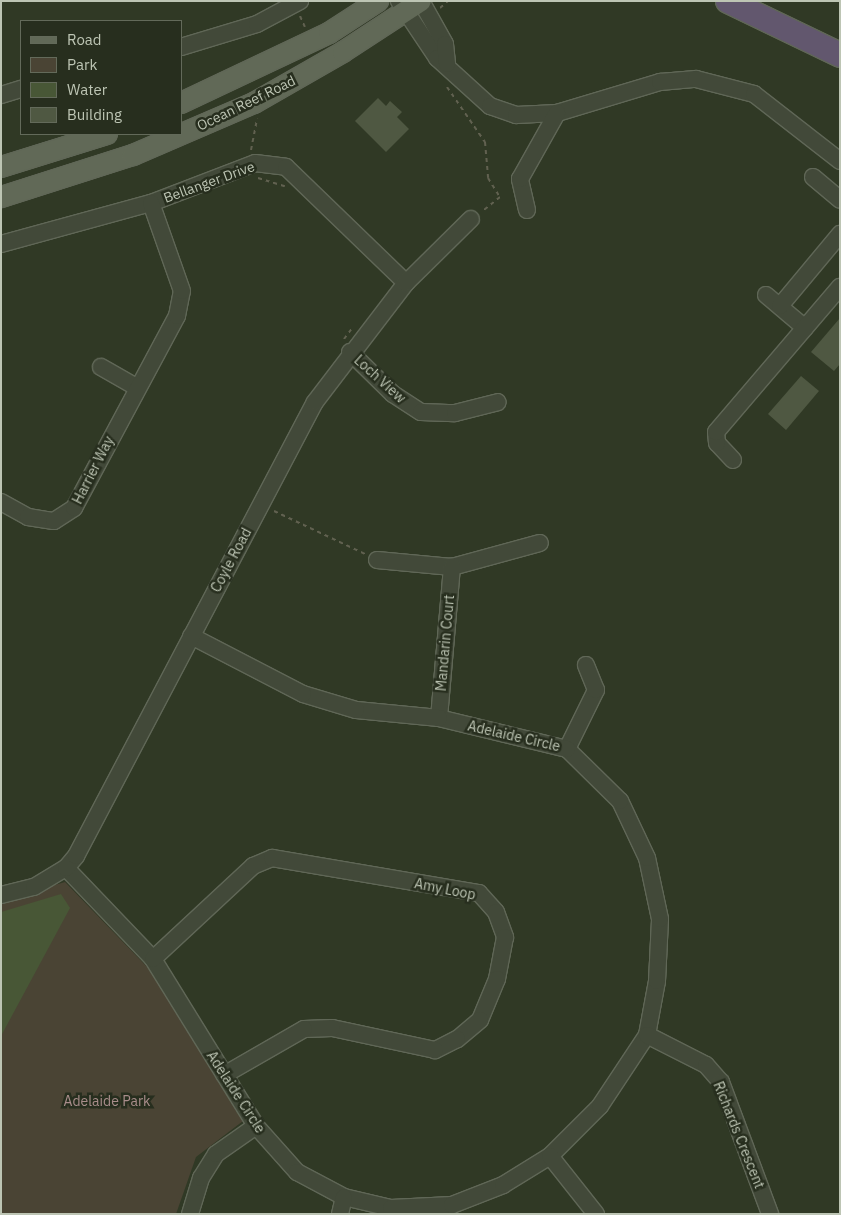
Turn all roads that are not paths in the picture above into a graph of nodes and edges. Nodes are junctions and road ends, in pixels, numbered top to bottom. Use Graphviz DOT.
graph roads {
  1 [pos="300,1"];
  2 [pos="378,1"];
  3 [pos="728,1"];
  4 [pos="413,3"];
  5 [pos="182,47"];
  6 [pos="840,55"];
  7 [pos="20,89"];
  8 [pos="1,94"];
  9 [pos="182,103"];
  10 [pos="557,113"];
  11 [pos="182,133"];
  12 [pos="104,135"];
  13 [pos="177,135"];
  14 [pos="840,161"];
  15 [pos="1,167"];
  16 [pos="813,177"];
  17 [pos="1,197"];
  18 [pos="840,200"];
  19 [pos="151,202"];
  20 [pos="527,210"];
  21 [pos="471,219"];
  22 [pos="840,234"];
  23 [pos="1,244"];
  24 [pos="406,283"];
  25 [pos="838,292"];
  26 [pos="766,295"];
  27 [pos="780,306"];
  28 [pos="805,328"];
  29 [pos="346,348"];
  30 [pos="101,367"];
  31 [pos="136,386"];
  32 [pos="498,402"];
  33 [pos="733,460"];
  34 [pos="1,502"];
  35 [pos="540,543"];
  36 [pos="377,560"];
  37 [pos="452,567"];
  38 [pos="190,636"];
  39 [pos="586,665"];
  40 [pos="438,718"];
  41 [pos="567,749"];
  42 [pos="66,868"];
  43 [pos="1,894"];
  44 [pos="153,959"];
  45 [pos="647,1035"];
  46 [pos="224,1075"];
  47 [pos="256,1126"];
  48 [pos="550,1156"];
  49 [pos="344,1197"];
  50 [pos="453,1210"];
  51 [pos="190,1214"];
  52 [pos="340,1214"];
  53 [pos="596,1214"];
  54 [pos="770,1214"];
  1 -- 5 [label="street"];
  2 -- 9 [label="main road, Ocean Reef Road"];
  3 -- 6 [label="highway"];
  4 -- 10 [label="street"];
  4 -- 11 [label="main road, Ocean Reef Road"];
  7 -- 8 [label="street"];
  10 -- 14 [label="street"];
  10 -- 20 [label="street"];
  12 -- 15 [label="main road"];
  13 -- 17 [label="main road, Ocean Reef Road"];
  16 -- 18 [label="street"];
  19 -- 23 [label="street, Bellanger Drive"];
  19 -- 24 [label="street, Bellanger Drive"];
  19 -- 31 [label="street, Harrier Way"];
  21 -- 24 [label="street, Coyle Road"];
  22 -- 27 [label="street"];
  24 -- 29 [label="street, Coyle Road"];
  25 -- 28 [label="street"];
  26 -- 27 [label="street"];
  27 -- 28 [label="street"];
  28 -- 33 [label="street"];
  29 -- 32 [label="street, Loch View"];
  29 -- 38 [label="street, Coyle Road"];
  30 -- 31 [label="street"];
  31 -- 34 [label="street, Harrier Way"];
  35 -- 37 [label="street"];
  36 -- 37 [label="street"];
  37 -- 40 [label="street, Mandarin Court"];
  38 -- 40 [label="street, Adelaide Circle"];
  38 -- 42 [label="street, Coyle Road"];
  39 -- 41 [label="street"];
  40 -- 41 [label="street, Adelaide Circle"];
  41 -- 45 [label="street, Adelaide Circle"];
  42 -- 43 [label="street, Coyle Road"];
  42 -- 44 [label="street, Adelaide Circle"];
  44 -- 46 [label="street, Adelaide Circle"];
  44 -- 46 [label="street, Amy Loop"];
  45 -- 48 [label="street, Adelaide Circle"];
  45 -- 54 [label="street, Richards Crescent"];
  46 -- 47 [label="street, Adelaide Circle"];
  47 -- 49 [label="street, Adelaide Circle"];
  47 -- 51 [label="street"];
  48 -- 50 [label="street, Adelaide Circle"];
  48 -- 53 [label="street"];
  49 -- 50 [label="street, Adelaide Circle"];
  49 -- 52 [label="street"];
}
